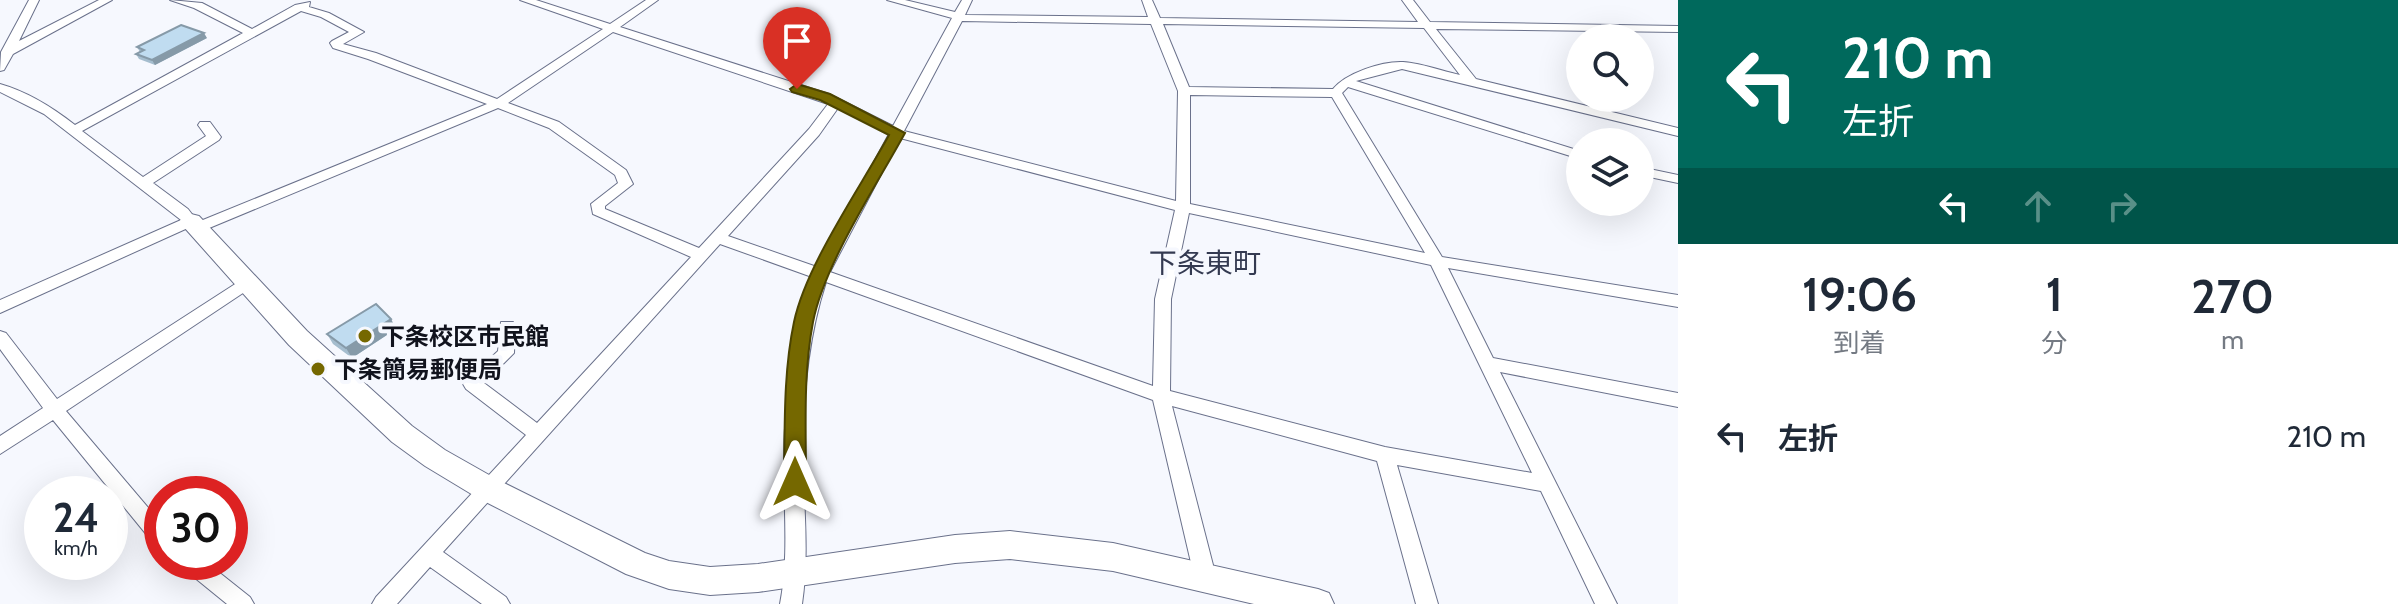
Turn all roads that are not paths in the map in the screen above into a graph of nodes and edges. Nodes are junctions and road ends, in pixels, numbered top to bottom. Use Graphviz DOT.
graph roads {
  1 [pos="34,0"];
  2 [pos="107,0"];
  3 [pos="175,0"];
  4 [pos="314,0"];
  5 [pos="525,0"];
  6 [pos="653,0"];
  7 [pos="892,0"];
  8 [pos="967,0"];
  9 [pos="1147,0"];
  10 [pos="1407,0"];
  11 [pos="299,7"];
  12 [pos="959,17"];
  13 [pos="1155,20"];
  14 [pos="1427,24"];
  15 [pos="613,28"];
  16 [pos="1678,29"];
  17 [pos="251,33"];
  18 [pos="7,45"];
  19 [pos="0,67"];
  20 [pos="1470,80"];
  21 [pos="0,88"];
  22 [pos="1341,88"];
  23 [pos="1184,91"];
  24 [pos="500,103"];
  25 [pos="835,103"];
  26 [pos="205,125"];
  27 [pos="76,129"];
  28 [pos="1678,132"];
  29 [pos="897,133"];
  30 [pos="1566,151"];
  31 [pos="1654,174"];
  32 [pos="1678,179"];
  33 [pos="143,183"];
  34 [pos="1183,207"];
  35 [pos="194,224"];
  36 [pos="716,237"];
  37 [pos="699,254"];
  38 [pos="1437,261"];
  39 [pos="820,275"];
  40 [pos="246,283"];
  41 [pos="1678,301"];
  42 [pos="0,307"];
  43 [pos="507,326"];
  44 [pos="0,337"];
  45 [pos="1487,363"];
  46 [pos="1161,396"];
  47 [pos="1678,400"];
  48 [pos="54,409"];
  49 [pos="537,433"];
  50 [pos="0,446"];
  51 [pos="1385,455"];
  52 [pos="1546,484"];
  53 [pos="488,489"];
  54 [pos="144,517"];
  55 [pos="429,554"];
  56 [pos="796,574"];
  57 [pos="1203,577"];
  58 [pos="213,580"];
  59 [pos="1305,603"];
  60 [pos="243,604"];
  61 [pos="383,604"];
  62 [pos="499,604"];
  63 [pos="791,604"];
  64 [pos="1427,604"];
  65 [pos="1606,604"];
  1 -- 18 [label="street"];
  2 -- 18 [label="street"];
  3 -- 17 [label="street"];
  4 -- 11 [label="street"];
  5 -- 15 [label="street"];
  6 -- 15 [label="street"];
  7 -- 12 [label="street"];
  8 -- 12 [label="street"];
  9 -- 13 [label="street"];
  10 -- 14 [label="street"];
  11 -- 17 [label="street"];
  11 -- 24 [label="street"];
  12 -- 13 [label="street"];
  12 -- 29 [label="street"];
  13 -- 14 [label="street"];
  13 -- 23 [label="street"];
  14 -- 16 [label="street"];
  14 -- 20 [label="street"];
  15 -- 24 [label="street"];
  15 -- 25 [label="street"];
  17 -- 27 [label="street"];
  18 -- 19 [label="street"];
  20 -- 22 [label="street"];
  20 -- 28 [label="street"];
  21 -- 27 [label="street"];
  22 -- 23 [label="street"];
  22 -- 30 [label="street"];
  22 -- 38 [label="street"];
  23 -- 34 [label="street"];
  24 -- 35 [label="street"];
  24 -- 37 [label="street"];
  25 -- 29 [label="street"];
  25 -- 36 [label="street"];
  26 -- 33 [label="street"];
  27 -- 33 [label="street"];
  29 -- 34 [label="street"];
  29 -- 39 [label="street"];
  31 -- 32 [label="street"];
  33 -- 35 [label="street"];
  34 -- 38 [label="street"];
  34 -- 46 [label="street"];
  35 -- 40 [label="street"];
  35 -- 42 [label="street"];
  36 -- 37 [label="street"];
  36 -- 39 [label="street"];
  37 -- 49 [label="street"];
  38 -- 41 [label="street"];
  38 -- 45 [label="street"];
  39 -- 46 [label="street"];
  39 -- 56 [label="street"];
  40 -- 48 [label="street"];
  40 -- 53 [label="street"];
  43 -- 49 [label="street"];
  44 -- 48 [label="street"];
  45 -- 47 [label="street"];
  45 -- 52 [label="street"];
  46 -- 51 [label="street"];
  46 -- 57 [label="street"];
  48 -- 50 [label="street"];
  48 -- 54 [label="street"];
  49 -- 53 [label="street"];
  51 -- 52 [label="street"];
  51 -- 64 [label="street"];
  52 -- 65 [label="street"];
  53 -- 55 [label="street"];
  53 -- 56 [label="street"];
  55 -- 61 [label="street"];
  55 -- 62 [label="street"];
  56 -- 57 [label="street"];
  56 -- 63 [label="street"];
  57 -- 59 [label="street"];
  58 -- 60 [label="street"];
}
